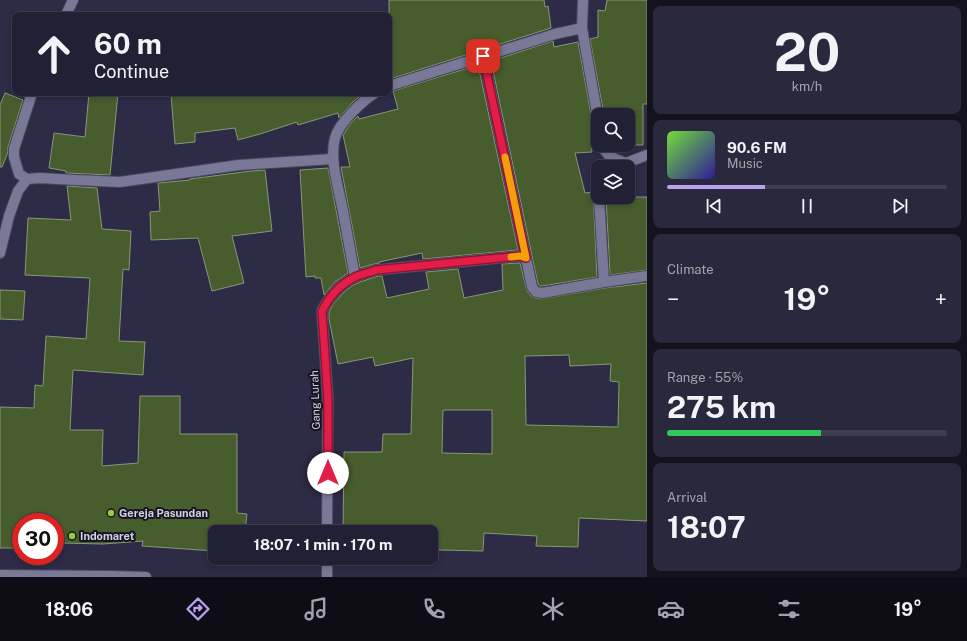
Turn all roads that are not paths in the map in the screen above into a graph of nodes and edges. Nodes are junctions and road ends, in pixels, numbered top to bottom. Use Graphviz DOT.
graph roads {
  1 [pos="72,0"];
  2 [pos="583,0"];
  3 [pos="67,12"];
  4 [pos="582,28"];
  5 [pos="483,56"];
  6 [pos="392,85"];
  7 [pos="31,96"];
  8 [pos="370,96"];
  9 [pos="596,108"];
  10 [pos="606,152"];
  11 [pos="647,155"];
  12 [pos="333,159"];
  13 [pos="615,160"];
  14 [pos="634,160"];
  15 [pos="27,179"];
  16 [pos="599,204"];
  17 [pos="0,253"];
  18 [pos="526,258"];
  19 [pos="647,276"];
  20 [pos="353,278"];
  21 [pos="604,282"];
  22 [pos="327,525"];
  23 [pos="327,565"];
  24 [pos="0,575"];
  25 [pos="146,577"];
  26 [pos="327,577"];
  1 -- 3 [label="street"];
  2 -- 4 [label="street"];
  4 -- 5 [label="street"];
  4 -- 9 [label="street"];
  5 -- 6 [label="street"];
  5 -- 18 [label="street"];
  7 -- 15 [label="street"];
  8 -- 12 [label="street"];
  10 -- 13 [label="street"];
  11 -- 14 [label="street"];
  12 -- 15 [label="street"];
  12 -- 20 [label="street"];
  15 -- 17 [label="street"];
  16 -- 21 [label="street"];
  18 -- 20 [label="street"];
  18 -- 21 [label="street"];
  19 -- 21 [label="street"];
  20 -- 22 [label="street, Gang Lurah"];
  23 -- 26 [label="street"];
  24 -- 25 [label="street"];
}
